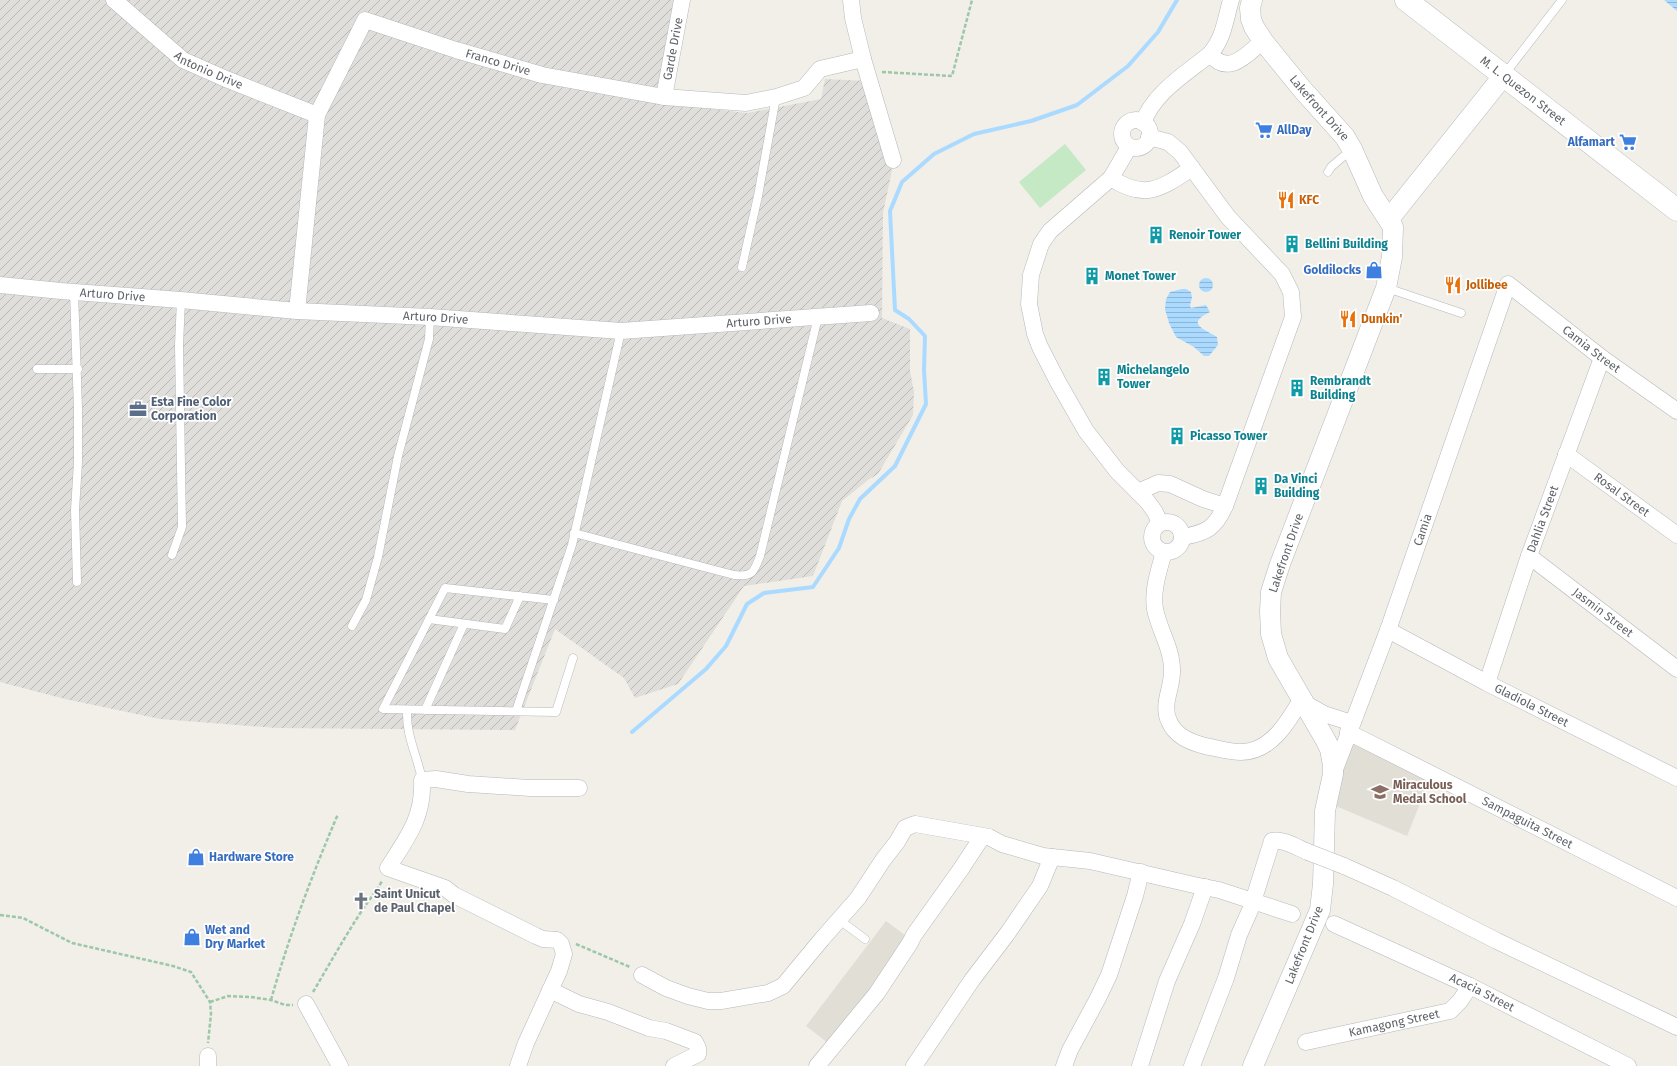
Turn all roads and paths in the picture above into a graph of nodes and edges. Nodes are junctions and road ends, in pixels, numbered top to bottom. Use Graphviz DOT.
graph roads {
  1 [pos="114,0"];
  2 [pos="682,0"];
  3 [pos="851,0"];
  4 [pos="972,0"];
  5 [pos="1231,0"];
  6 [pos="1252,0"];
  7 [pos="1406,0"];
  8 [pos="1562,0"];
  9 [pos="1263,41"];
  10 [pos="1210,54"];
  11 [pos="866,65"];
  12 [pos="1504,75"];
  13 [pos="664,97"];
  14 [pos="776,97"];
  15 [pos="317,116"];
  16 [pos="1146,130"];
  17 [pos="1129,147"];
  18 [pos="1352,149"];
  19 [pos="893,160"];
  20 [pos="1192,168"];
  21 [pos="1328,172"];
  22 [pos="1111,178"];
  23 [pos="1677,210"];
  24 [pos="1389,219"];
  25 [pos="742,267"];
  26 [pos="1508,284"];
  27 [pos="0,285"];
  28 [pos="1386,288"];
  29 [pos="74,292"];
  30 [pos="181,300"];
  31 [pos="297,311"];
  32 [pos="871,313"];
  33 [pos="1461,313"];
  34 [pos="430,317"];
  35 [pos="818,317"];
  36 [pos="621,331"];
  37 [pos="1602,358"];
  38 [pos="37,369"];
  39 [pos="78,369"];
  40 [pos="1677,411"];
  41 [pos="1566,454"];
  42 [pos="1138,492"];
  43 [pos="1225,506"];
  44 [pos="1160,523"];
  45 [pos="574,533"];
  46 [pos="1677,535"];
  47 [pos="1182,537"];
  48 [pos="1164,552"];
  49 [pos="172,555"];
  50 [pos="1529,556"];
  51 [pos="77,582"];
  52 [pos="520,596"];
  53 [pos="554,600"];
  54 [pos="429,619"];
  55 [pos="464,624"];
  56 [pos="352,626"];
  57 [pos="1388,630"];
  58 [pos="574,658"];
  59 [pos="1677,669"];
  60 [pos="1487,682"];
  61 [pos="1304,701"];
  62 [pos="407,710"];
  63 [pos="425,710"];
  64 [pos="516,711"];
  65 [pos="1352,730"];
  66 [pos="1333,774"];
  67 [pos="1677,778"];
  68 [pos="422,780"];
  69 [pos="579,788"];
  70 [pos="338,814"];
  71 [pos="982,837"];
  72 [pos="1052,857"];
  73 [pos="388,868"];
  74 [pos="1141,872"];
  75 [pos="1205,887"];
  76 [pos="1677,898"];
  77 [pos="1253,900"];
  78 [pos="0,914"];
  79 [pos="1292,914"];
  80 [pos="838,919"];
  81 [pos="1334,924"];
  82 [pos="865,939"];
  83 [pos="562,944"];
  84 [pos="642,975"];
  85 [pos="1470,986"];
  86 [pos="550,990"];
  87 [pos="271,1000"];
  88 [pos="210,1002"];
  89 [pos="306,1004"];
  90 [pos="1677,1027"];
  91 [pos="1306,1042"];
  92 [pos="208,1061"];
  93 [pos="340,1066"];
  94 [pos="518,1066"];
  95 [pos="674,1066"];
  96 [pos="817,1066"];
  97 [pos="914,1066"];
  98 [pos="1064,1066"];
  99 [pos="1140,1066"];
  100 [pos="1192,1066"];
  101 [pos="1253,1066"];
  102 [pos="1628,1066"];
  1 -- 15 [label="street, Antonio Drive"];
  2 -- 13 [label="street, Garde Drive"];
  3 -- 11 [label="street"];
  4 -- 11 [label="path"];
  5 -- 10 [label="street"];
  6 -- 9 [label="street, Lakefront Drive"];
  7 -- 12 [label="main road, M. L. Quezon Street"];
  8 -- 12 [label="lane"];
  9 -- 10 [label="street"];
  9 -- 18 [label="street, Lakefront Drive"];
  10 -- 16 [label="street"];
  11 -- 14 [label="street, Franco Drive"];
  11 -- 19 [label="street"];
  12 -- 23 [label="main road, M. L. Quezon Street"];
  12 -- 24 [label="street"];
  13 -- 14 [label="street, Franco Drive"];
  13 -- 15 [label="street, Franco Drive"];
  14 -- 25 [label="lane"];
  15 -- 31 [label="street, Franco Drive"];
  16 -- 17 [label="street"];
  16 -- 17 [label="street"];
  16 -- 20 [label="street"];
  17 -- 22 [label="street"];
  18 -- 21 [label="lane"];
  18 -- 24 [label="street, Lakefront Drive"];
  20 -- 22 [label="street"];
  20 -- 43 [label="street"];
  22 -- 42 [label="street"];
  24 -- 28 [label="street, Lakefront Drive"];
  26 -- 37 [label="street, Camia Street"];
  26 -- 57 [label="street, Camia"];
  27 -- 29 [label="street, Arturo Drive"];
  28 -- 33 [label="lane"];
  28 -- 61 [label="street, Lakefront Drive"];
  29 -- 30 [label="street, Arturo Drive"];
  29 -- 39 [label="lane"];
  30 -- 31 [label="street, Arturo Drive"];
  30 -- 49 [label="lane"];
  31 -- 34 [label="street, Arturo Drive"];
  32 -- 35 [label="street, Arturo Drive"];
  34 -- 36 [label="street, Arturo Drive"];
  34 -- 56 [label="lane"];
  35 -- 36 [label="street, Arturo Drive"];
  35 -- 45 [label="lane"];
  36 -- 45 [label="lane"];
  37 -- 40 [label="street, Camia Street"];
  37 -- 41 [label="street, Dahlia Street"];
  38 -- 39 [label="lane"];
  39 -- 51 [label="lane"];
  41 -- 46 [label="street, Rosal Street"];
  41 -- 50 [label="street, Dahlia Street"];
  42 -- 43 [label="street"];
  42 -- 44 [label="street"];
  43 -- 47 [label="street"];
  44 -- 47 [label="street"];
  44 -- 48 [label="street"];
  45 -- 53 [label="lane"];
  47 -- 48 [label="street"];
  48 -- 61 [label="street"];
  50 -- 59 [label="street, Jasmin Street"];
  50 -- 60 [label="street, Dahlia Street"];
  52 -- 53 [label="lane"];
  52 -- 54 [label="lane"];
  52 -- 55 [label="lane"];
  53 -- 64 [label="lane"];
  54 -- 55 [label="lane"];
  54 -- 62 [label="lane"];
  55 -- 63 [label="lane"];
  57 -- 60 [label="street, Gladiola Street"];
  57 -- 65 [label="street, Camia"];
  58 -- 64 [label="lane"];
  60 -- 67 [label="street, Gladiola Street"];
  61 -- 65 [label="street, Lakefront Drive"];
  61 -- 66 [label="street, Lakefront Drive"];
  62 -- 63 [label="lane"];
  62 -- 68 [label="lane"];
  63 -- 64 [label="lane"];
  65 -- 66 [label="street, Camia"];
  65 -- 76 [label="street, Sampaguita Street"];
  66 -- 101 [label="street, Lakefront Drive"];
  68 -- 69 [label="street"];
  68 -- 73 [label="street"];
  70 -- 87 [label="path"];
  71 -- 72 [label="street"];
  71 -- 80 [label="street"];
  71 -- 96 [label="street"];
  72 -- 74 [label="street"];
  72 -- 97 [label="street"];
  73 -- 83 [label="street"];
  73 -- 89 [label="path"];
  74 -- 75 [label="street"];
  74 -- 98 [label="street"];
  75 -- 77 [label="street"];
  75 -- 99 [label="street"];
  77 -- 79 [label="street"];
  77 -- 90 [label="street, bridge"];
  77 -- 100 [label="street"];
  78 -- 88 [label="path"];
  80 -- 82 [label="lane"];
  80 -- 84 [label="street"];
  81 -- 85 [label="street, Acacia Street"];
  83 -- 84 [label="path"];
  83 -- 86 [label="street"];
  85 -- 91 [label="street, Kamagong Street"];
  85 -- 102 [label="street, Acacia Street"];
  86 -- 94 [label="street"];
  86 -- 95 [label="street"];
  87 -- 88 [label="path"];
  87 -- 89 [label="path"];
  88 -- 92 [label="path"];
  89 -- 93 [label="street"];
}
